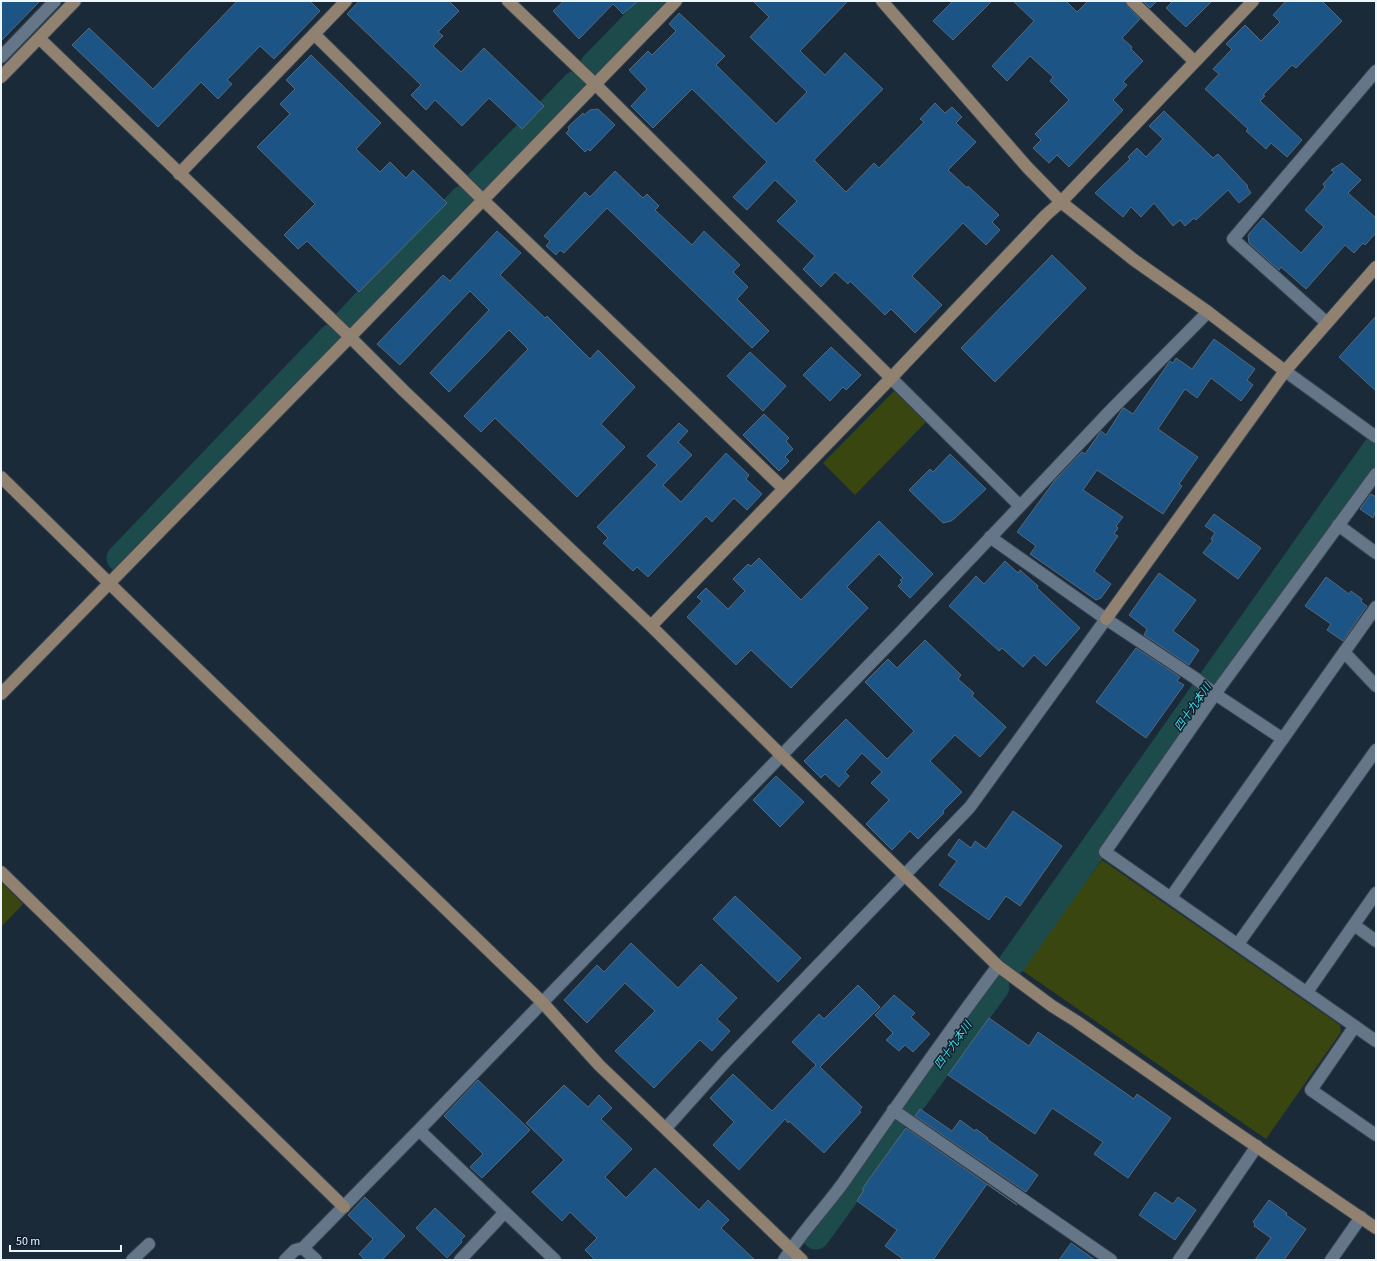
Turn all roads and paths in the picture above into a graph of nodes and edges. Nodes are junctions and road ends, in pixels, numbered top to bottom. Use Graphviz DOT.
graph roads {
  1 [pos="55,1"];
  2 [pos="75,1"];
  3 [pos="346,1"];
  4 [pos="508,1"];
  5 [pos="676,1"];
  6 [pos="882,1"];
  7 [pos="1132,1"];
  8 [pos="1253,1"];
  9 [pos="314,34"];
  10 [pos="39,38"];
  11 [pos="1,57"];
  12 [pos="1194,61"];
  13 [pos="1376,71"];
  14 [pos="1,78"];
  15 [pos="595,84"];
  16 [pos="179,174"];
  17 [pos="483,200"];
  18 [pos="1061,202"];
  19 [pos="1376,267"];
  20 [pos="1208,312"];
  21 [pos="1327,323"];
  22 [pos="350,337"];
  23 [pos="1285,371"];
  24 [pos="891,378"];
  25 [pos="1376,437"];
  26 [pos="1376,474"];
  27 [pos="1,477"];
  28 [pos="783,488"];
  29 [pos="1020,506"];
  30 [pos="1338,525"];
  31 [pos="990,537"];
  32 [pos="1376,554"];
  33 [pos="109,584"];
  34 [pos="1376,607"];
  35 [pos="1106,619"];
  36 [pos="651,626"];
  37 [pos="1344,652"];
  38 [pos="1376,686"];
  39 [pos="1,694"];
  40 [pos="1215,694"];
  41 [pos="1283,739"];
  42 [pos="1376,750"];
  43 [pos="781,755"];
  44 [pos="1,872"];
  45 [pos="905,875"];
  46 [pos="1376,893"];
  47 [pos="1171,897"];
  48 [pos="1354,925"];
  49 [pos="1376,941"];
  50 [pos="1238,944"];
  51 [pos="998,966"];
  52 [pos="1306,992"];
  53 [pos="542,1002"];
  54 [pos="1355,1026"];
  55 [pos="1376,1041"];
  56 [pos="894,1110"];
  57 [pos="666,1128"];
  58 [pos="419,1130"];
  59 [pos="1376,1136"];
  60 [pos="1257,1146"];
  61 [pos="344,1207"];
  62 [pos="505,1212"];
  63 [pos="1361,1217"];
  64 [pos="1376,1228"];
  65 [pos="149,1244"];
  66 [pos="303,1248"];
  67 [pos="791,1249"];
  68 [pos="132,1260"];
  69 [pos="285,1260"];
  70 [pos="316,1260"];
  71 [pos="460,1260"];
  72 [pos="555,1260"];
  73 [pos="784,1260"];
  74 [pos="802,1260"];
  75 [pos="1111,1260"];
  76 [pos="1179,1260"];
  77 [pos="1331,1260"];
  1 -- 11 [label="street"];
  2 -- 10 [label="street"];
  3 -- 9 [label="street"];
  4 -- 15 [label="street"];
  5 -- 15 [label="street"];
  6 -- 18 [label="street"];
  7 -- 12 [label="street"];
  8 -- 12 [label="street"];
  9 -- 16 [label="street"];
  9 -- 17 [label="street"];
  10 -- 14 [label="street"];
  10 -- 16 [label="street"];
  12 -- 18 [label="street"];
  13 -- 21 [label="street"];
  15 -- 17 [label="street"];
  15 -- 24 [label="street"];
  16 -- 22 [label="street"];
  17 -- 22 [label="street"];
  17 -- 28 [label="street"];
  18 -- 20 [label="street"];
  18 -- 24 [label="street"];
  19 -- 21 [label="street"];
  20 -- 23 [label="street"];
  20 -- 29 [label="street"];
  21 -- 23 [label="street"];
  22 -- 33 [label="street"];
  22 -- 36 [label="street"];
  23 -- 25 [label="street"];
  23 -- 35 [label="street"];
  24 -- 28 [label="street"];
  24 -- 29 [label="street"];
  26 -- 30 [label="street"];
  27 -- 33 [label="street"];
  28 -- 36 [label="street"];
  29 -- 31 [label="street"];
  30 -- 32 [label="street"];
  30 -- 40 [label="street"];
  31 -- 35 [label="street"];
  31 -- 43 [label="street"];
  33 -- 39 [label="street"];
  33 -- 53 [label="street"];
  34 -- 37 [label="street"];
  35 -- 40 [label="street"];
  35 -- 45 [label="street"];
  36 -- 43 [label="street"];
  37 -- 38 [label="street"];
  37 -- 41 [label="street"];
  40 -- 41 [label="street"];
  40 -- 47 [label="street"];
  41 -- 47 [label="street"];
  42 -- 50 [label="street"];
  43 -- 45 [label="street"];
  43 -- 53 [label="street"];
  44 -- 61 [label="street"];
  45 -- 51 [label="street"];
  45 -- 57 [label="street"];
  46 -- 48 [label="street"];
  47 -- 50 [label="street"];
  48 -- 49 [label="street"];
  48 -- 52 [label="street"];
  50 -- 52 [label="street"];
  51 -- 56 [label="street"];
  51 -- 60 [label="street"];
  52 -- 54 [label="street"];
  53 -- 57 [label="street"];
  53 -- 58 [label="street"];
  54 -- 55 [label="street"];
  54 -- 59 [label="street"];
  56 -- 67 [label="street"];
  56 -- 75 [label="street"];
  57 -- 67 [label="street"];
  58 -- 61 [label="street"];
  58 -- 62 [label="street"];
  60 -- 63 [label="street"];
  60 -- 76 [label="street"];
  61 -- 66 [label="street"];
  62 -- 71 [label="street"];
  62 -- 72 [label="street"];
  63 -- 64 [label="street"];
  63 -- 77 [label="street"];
  65 -- 68 [label="street"];
  66 -- 69 [label="street"];
  66 -- 70 [label="street"];
  67 -- 73 [label="street"];
  67 -- 74 [label="street"];
}
